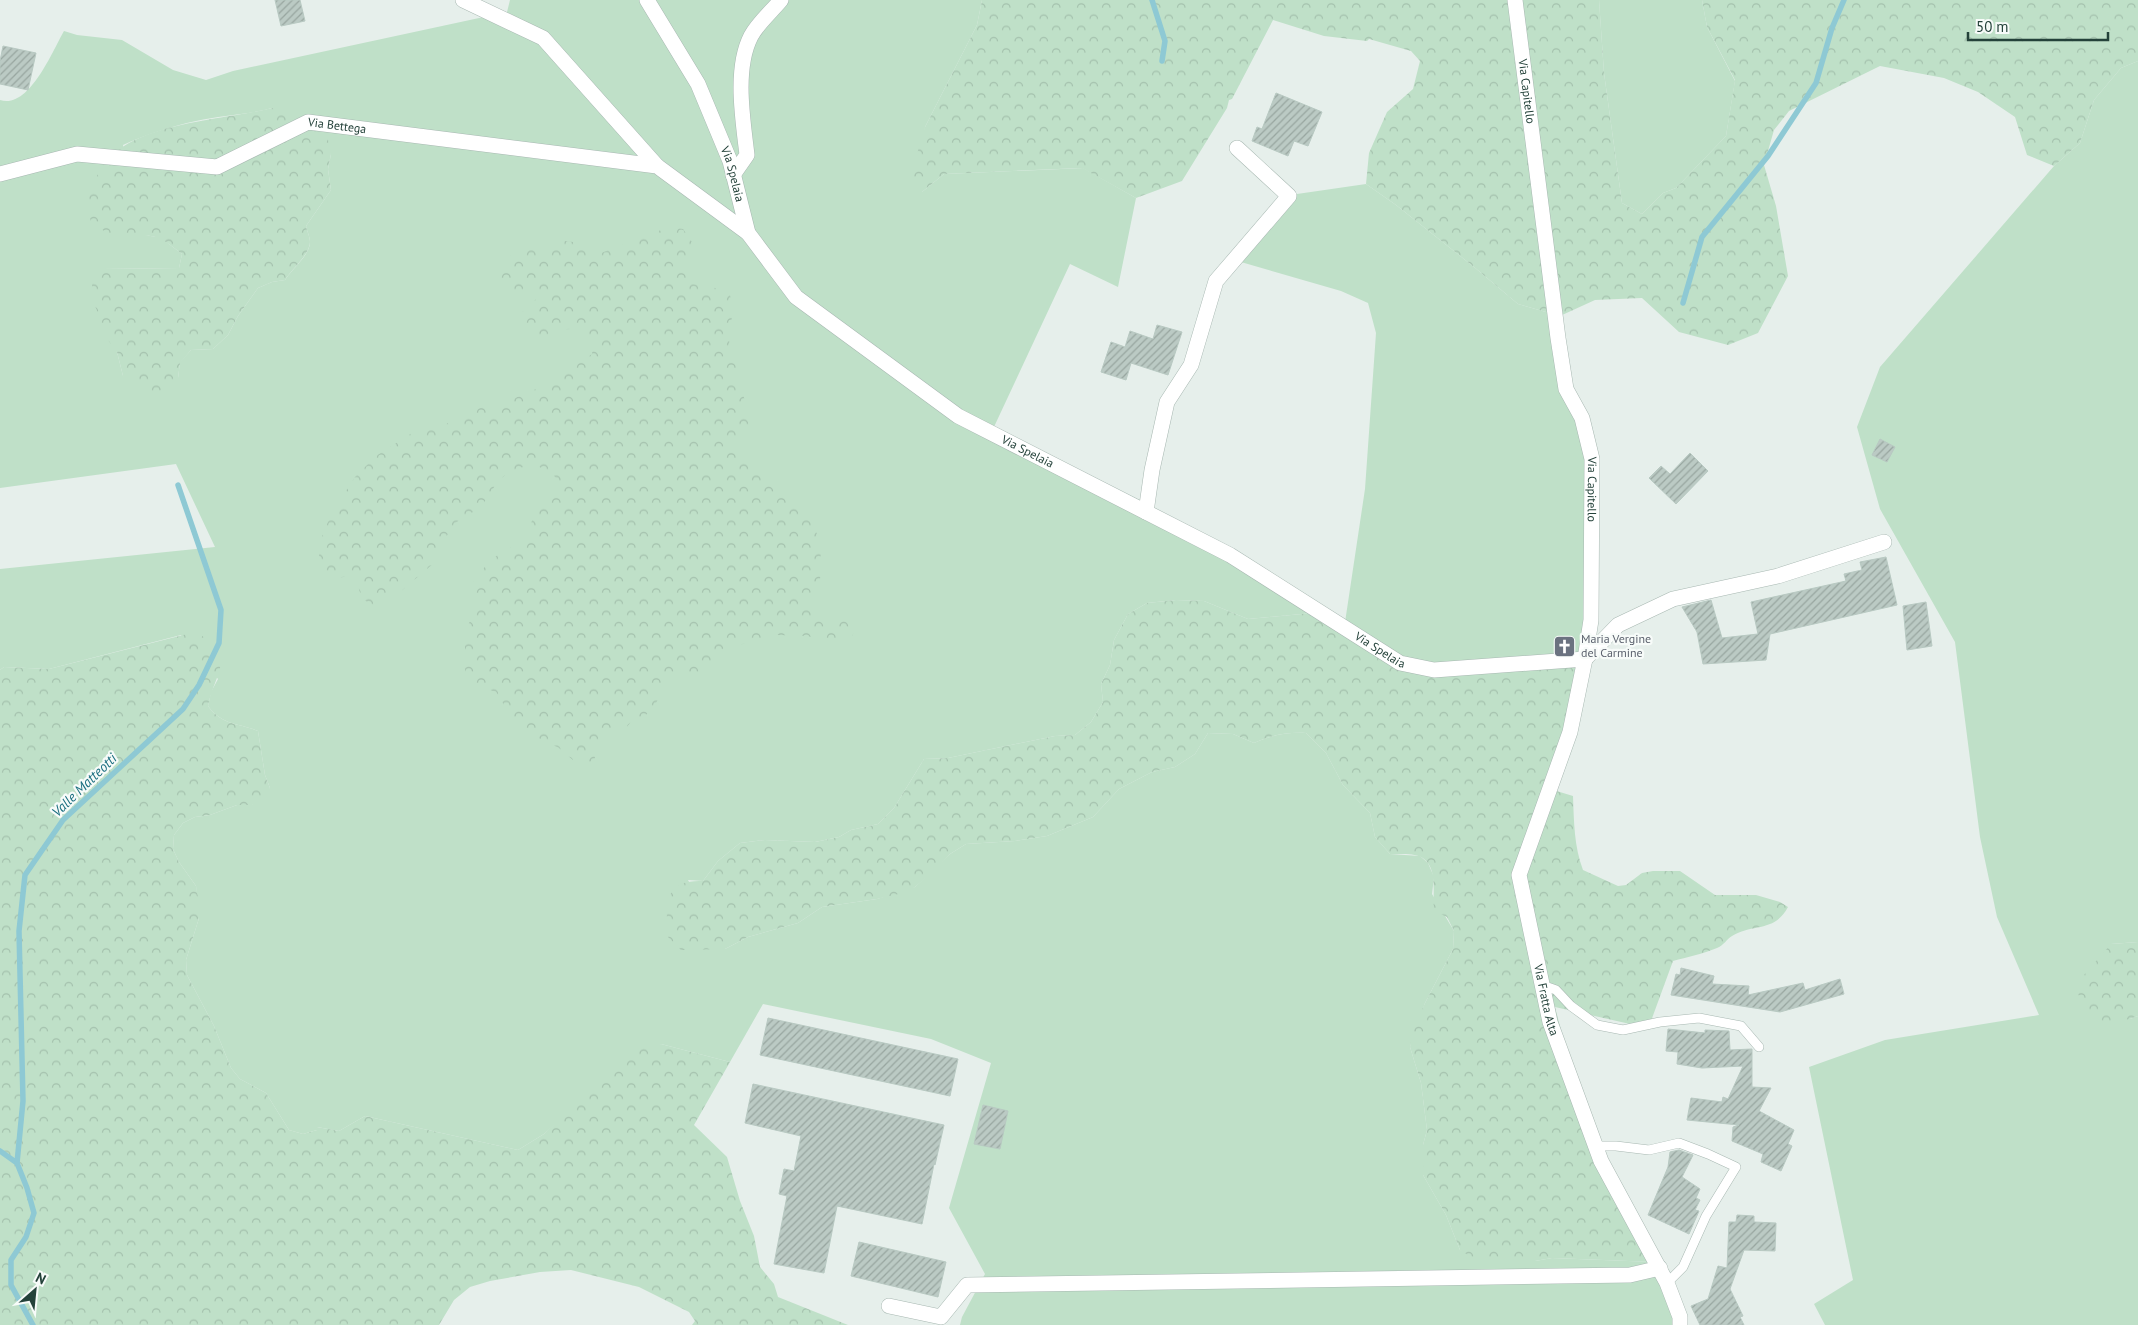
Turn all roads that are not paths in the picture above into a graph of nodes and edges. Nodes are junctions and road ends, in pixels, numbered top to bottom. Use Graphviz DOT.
graph roads {
  1 [pos="463,0"];
  2 [pos="647,0"];
  3 [pos="782,0"];
  4 [pos="1515,0"];
  5 [pos="1237,148"];
  6 [pos="657,166"];
  7 [pos="0,174"];
  8 [pos="733,175"];
  9 [pos="748,233"];
  10 [pos="1146,512"];
  11 [pos="1884,542"];
  12 [pos="1585,659"];
  13 [pos="1542,985"];
  14 [pos="1760,1047"];
  15 [pos="1596,1146"];
  16 [pos="1660,1268"];
  17 [pos="1667,1283"];
  18 [pos="888,1306"];
  19 [pos="1680,1325"];
  1 -- 6 [label="street, Via Bettega"];
  2 -- 8 [label="street, Via Spelaia"];
  3 -- 8 [label="street"];
  4 -- 12 [label="street, Via Capitello"];
  5 -- 10 [label="street"];
  6 -- 7 [label="street, Via Bettega"];
  6 -- 9 [label="street, Via Bettega"];
  8 -- 9 [label="street, Via Spelaia"];
  9 -- 10 [label="street, Via Spelaia"];
  10 -- 12 [label="street, Via Spelaia"];
  11 -- 12 [label="street"];
  12 -- 13 [label="street, Via Fratta Alta"];
  13 -- 14 [label="lane"];
  13 -- 15 [label="street, Via Fratta Alta"];
  15 -- 16 [label="street, Via Fratta Alta"];
  15 -- 17 [label="lane"];
  16 -- 17 [label="street, Via Fratta Alta"];
  16 -- 18 [label="street"];
  17 -- 19 [label="street, Via Fratta Alta"];
}
